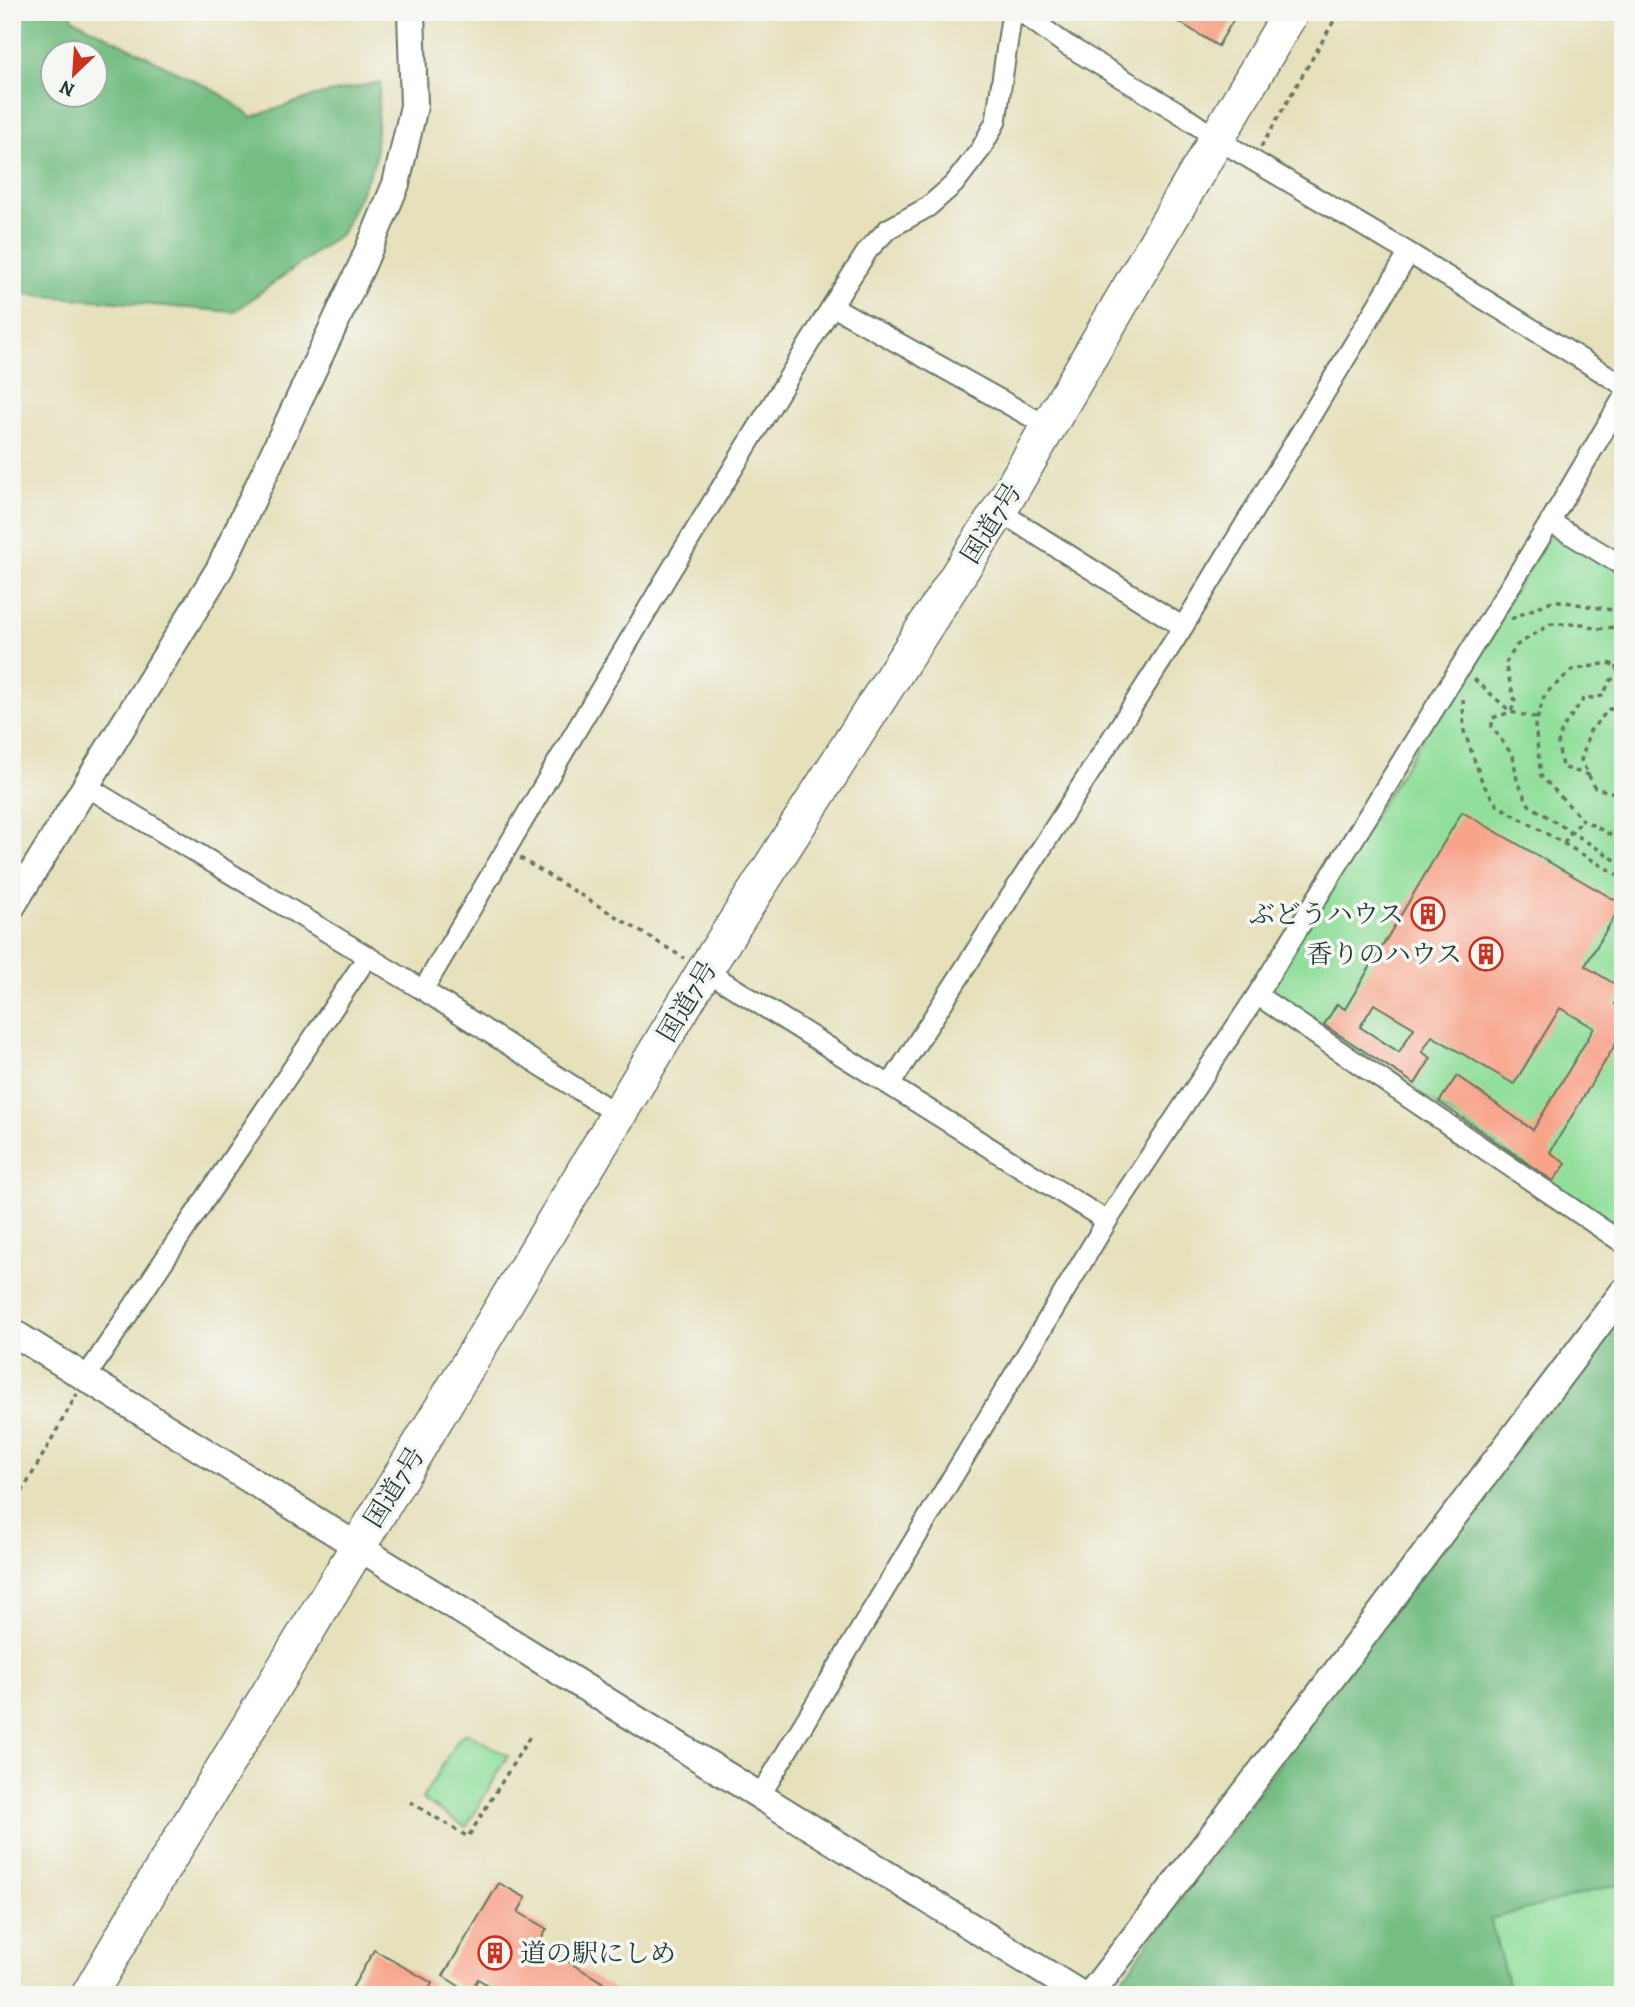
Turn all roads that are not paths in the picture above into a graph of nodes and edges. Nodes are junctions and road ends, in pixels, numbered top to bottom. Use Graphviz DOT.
graph roads {
  1 [pos="411,12"];
  2 [pos="1012,12"];
  3 [pos="1021,12"];
  4 [pos="1292,12"];
  5 [pos="1217,139"];
  6 [pos="1409,253"];
  7 [pos="832,306"];
  8 [pos="1623,385"];
  9 [pos="1623,398"];
  10 [pos="1049,428"];
  11 [pos="999,511"];
  12 [pos="1550,522"];
  13 [pos="1623,566"];
  14 [pos="1183,627"];
  15 [pos="86,786"];
  16 [pos="12,906"];
  17 [pos="368,956"];
  18 [pos="705,970"];
  19 [pos="423,990"];
  20 [pos="1256,995"];
  21 [pos="891,1085"];
  22 [pos="618,1115"];
  23 [pos="1107,1221"];
  24 [pos="1623,1243"];
  25 [pos="1623,1292"];
  26 [pos="12,1332"];
  27 [pos="86,1377"];
  28 [pos="358,1546"];
  29 [pos="760,1796"];
  30 [pos="89,1995"];
  31 [pos="1082,1995"];
  32 [pos="1090,1995"];
  1 -- 15 [label="street"];
  2 -- 7 [label="street"];
  3 -- 5 [label="street"];
  4 -- 5 [label="highway, 国道7号"];
  5 -- 6 [label="street"];
  5 -- 10 [label="highway, 国道7号"];
  6 -- 8 [label="street"];
  6 -- 14 [label="street"];
  7 -- 10 [label="street"];
  7 -- 19 [label="street"];
  9 -- 12 [label="street"];
  10 -- 11 [label="highway, 国道7号"];
  11 -- 14 [label="street"];
  11 -- 18 [label="highway, 国道7号"];
  12 -- 13 [label="street"];
  12 -- 20 [label="street"];
  14 -- 21 [label="street"];
  15 -- 16 [label="street"];
  15 -- 17 [label="street"];
  17 -- 19 [label="street"];
  17 -- 27 [label="street"];
  18 -- 21 [label="street"];
  18 -- 22 [label="highway, 国道7号"];
  19 -- 22 [label="street"];
  20 -- 23 [label="street"];
  20 -- 24 [label="street"];
  21 -- 23 [label="street"];
  22 -- 28 [label="highway, 国道7号"];
  23 -- 29 [label="street"];
  25 -- 32 [label="street"];
  26 -- 27 [label="street"];
  27 -- 28 [label="street"];
  28 -- 29 [label="street"];
  28 -- 30 [label="highway, 国道7号"];
  29 -- 31 [label="street"];
}
